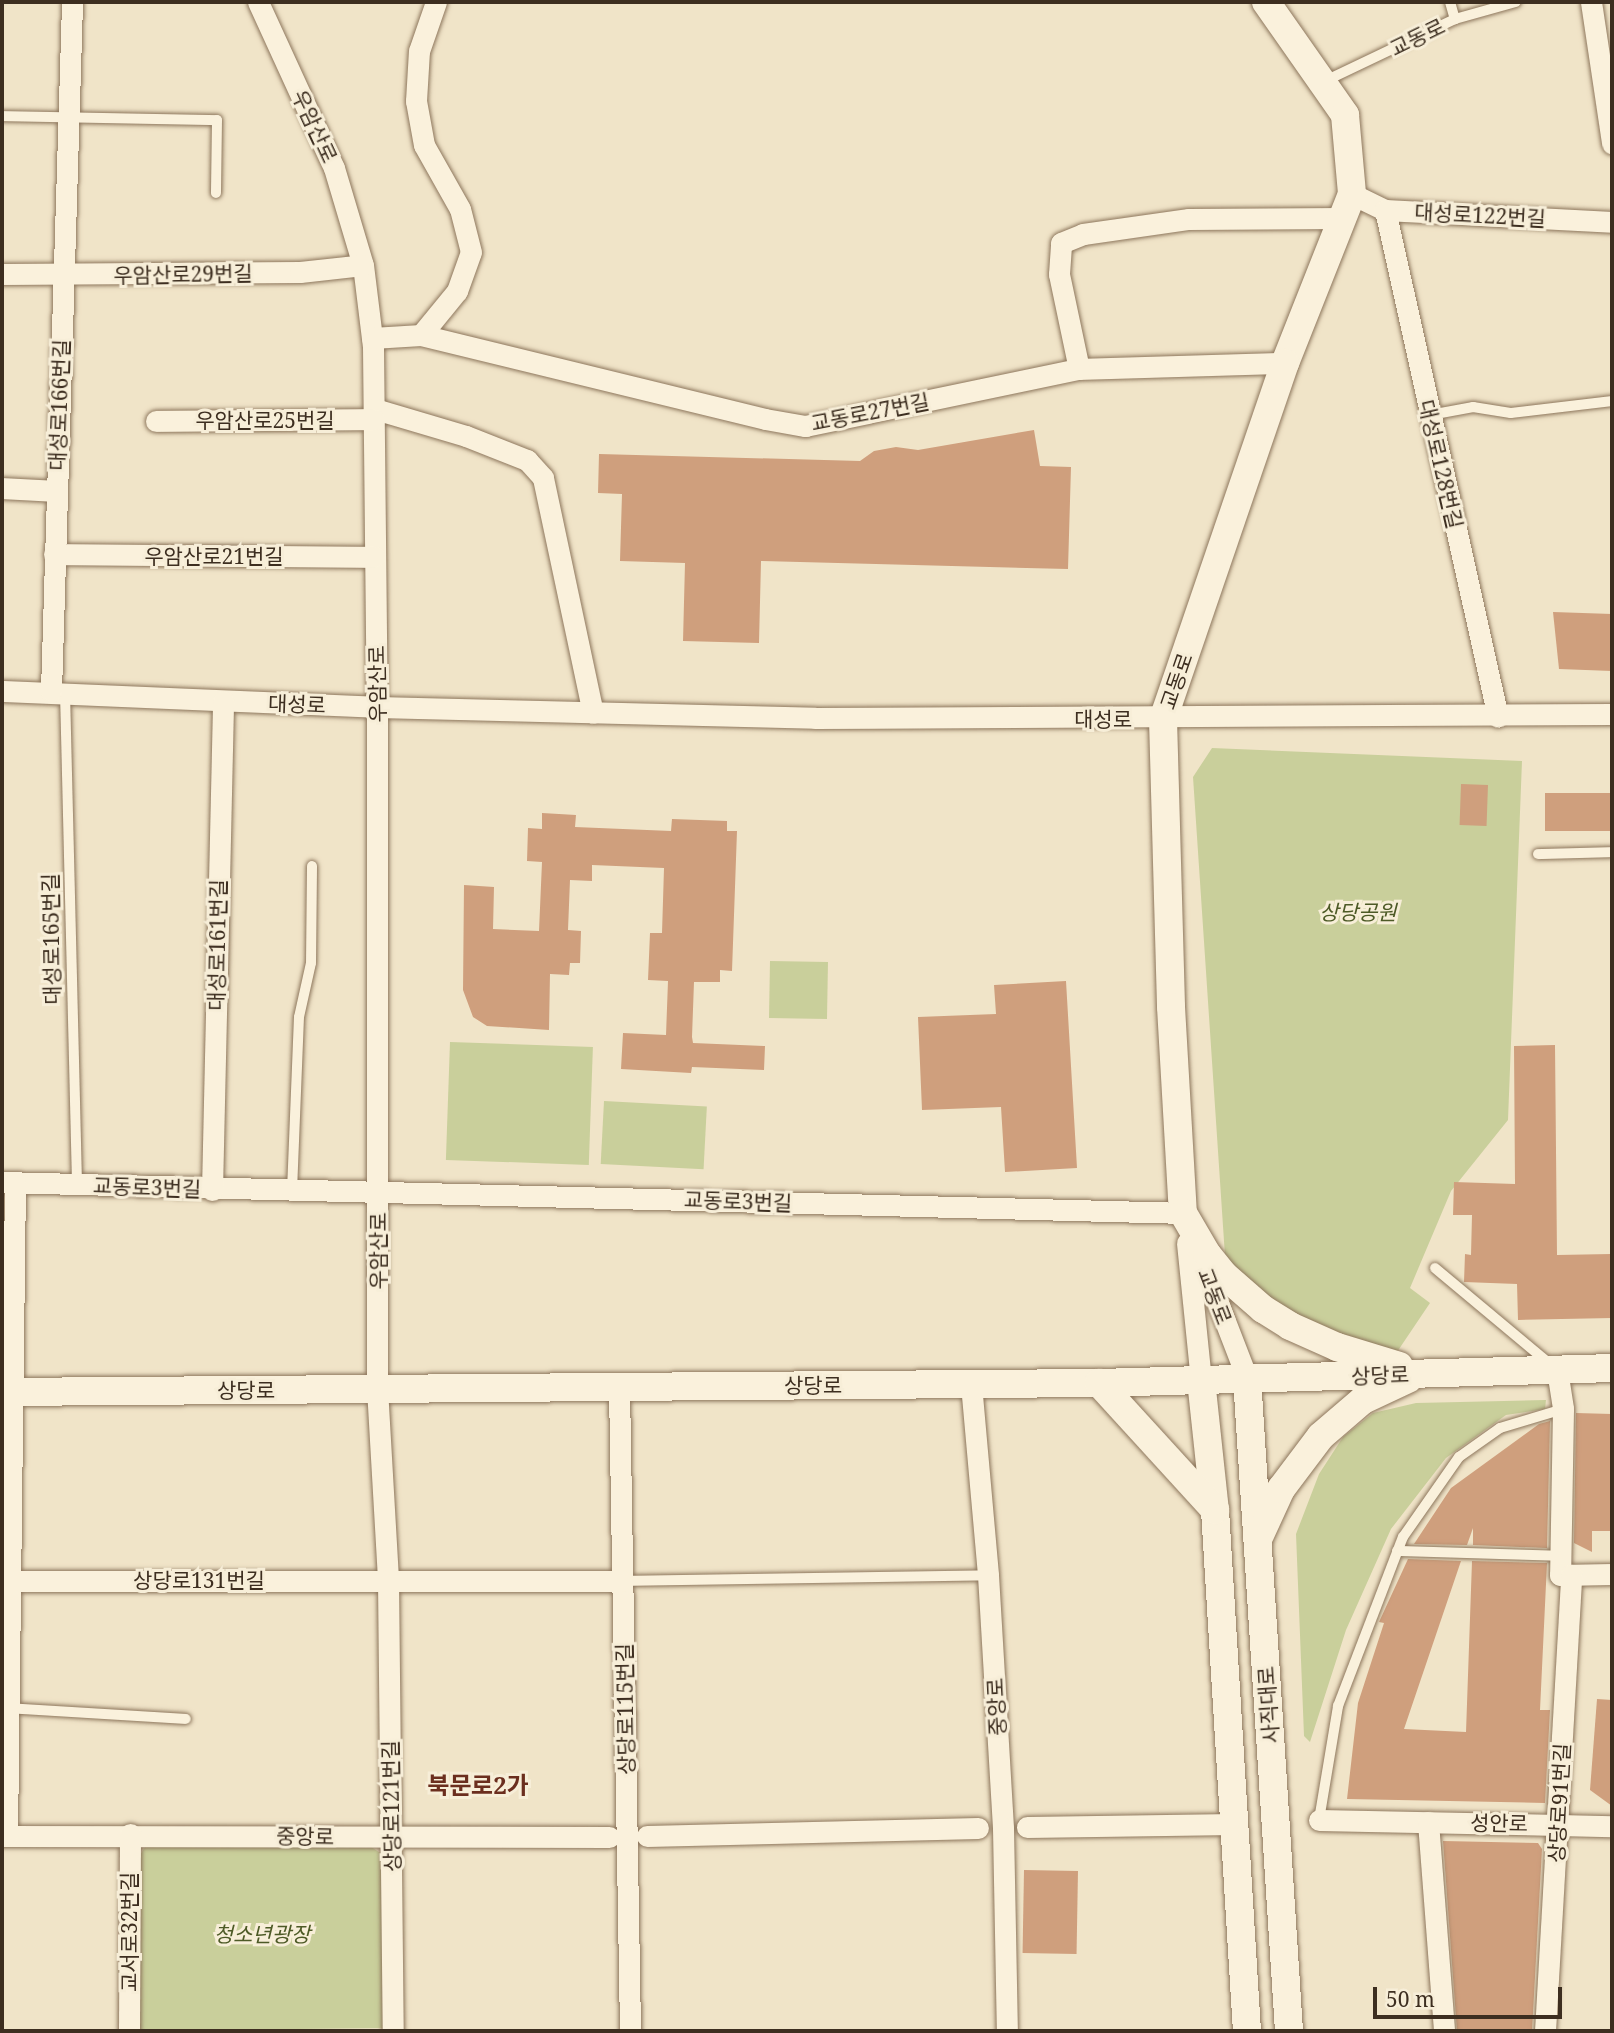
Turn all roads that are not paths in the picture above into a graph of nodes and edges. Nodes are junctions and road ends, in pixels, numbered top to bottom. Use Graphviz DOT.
graph roads {
  1 [pos="72,2"];
  2 [pos="258,2"];
  3 [pos="436,2"];
  4 [pos="1266,2"];
  5 [pos="1450,2"];
  6 [pos="1516,2"];
  7 [pos="1591,2"];
  8 [pos="1455,19"];
  9 [pos="1322,82"];
  10 [pos="2,116"];
  11 [pos="68,118"];
  12 [pos="1612,143"];
  13 [pos="216,193"];
  14 [pos="1347,206"];
  15 [pos="1385,210"];
  16 [pos="1612,222"];
  17 [pos="363,265"];
  18 [pos="2,274"];
  19 [pos="64,275"];
  20 [pos="421,335"];
  21 [pos="372,338"];
  22 [pos="1285,363"];
  23 [pos="1079,369"];
  24 [pos="1612,401"];
  25 [pos="375,414"];
  26 [pos="1430,415"];
  27 [pos="156,421"];
  28 [pos="2,488"];
  29 [pos="56,491"];
  30 [pos="54,554"];
  31 [pos="374,557"];
  32 [pos="2,691"];
  33 [pos="58,691"];
  34 [pos="223,701"];
  35 [pos="377,707"];
  36 [pos="593,713"];
  37 [pos="1612,714"];
  38 [pos="1498,717"];
  39 [pos="1163,719"];
  40 [pos="1612,852"];
  41 [pos="1538,854"];
  42 [pos="312,866"];
  43 [pos="8,1183"];
  44 [pos="77,1185"];
  45 [pos="212,1190"];
  46 [pos="292,1191"];
  47 [pos="378,1192"];
  48 [pos="1183,1213"];
  49 [pos="1435,1268"];
  50 [pos="1612,1368"];
  51 [pos="1557,1370"];
  52 [pos="1422,1373"];
  53 [pos="1247,1378"];
  54 [pos="1201,1380"];
  55 [pos="1099,1382"];
  56 [pos="971,1384"];
  57 [pos="619,1387"];
  58 [pos="377,1388"];
  59 [pos="7,1392"];
  60 [pos="1563,1409"];
  61 [pos="1216,1510"];
  62 [pos="1258,1541"];
  63 [pos="1397,1551"];
  64 [pos="1566,1565"];
  65 [pos="1612,1574"];
  66 [pos="988,1575"];
  67 [pos="388,1580"];
  68 [pos="6,1581"];
  69 [pos="622,1581"];
  70 [pos="7,1708"];
  71 [pos="186,1719"];
  72 [pos="1319,1820"];
  73 [pos="1428,1822"];
  74 [pos="1235,1824"];
  75 [pos="1558,1824"];
  76 [pos="1612,1826"];
  77 [pos="1027,1827"];
  78 [pos="978,1828"];
  79 [pos="130,1834"];
  80 [pos="4,1836"];
  81 [pos="647,1836"];
  82 [pos="392,1837"];
  83 [pos="609,1837"];
  84 [pos="129,2031"];
  85 [pos="393,2031"];
  86 [pos="630,2031"];
  87 [pos="1007,2031"];
  88 [pos="1247,2031"];
  89 [pos="1289,2031"];
  90 [pos="1444,2031"];
  91 [pos="1545,2031"];
  1 -- 11 [label="street, 대성로166번길"];
  2 -- 17 [label="street, 우암산로"];
  3 -- 20 [label="street"];
  4 -- 9 [label="main road, 교동로"];
  5 -- 8 [label="lane"];
  6 -- 8 [label="lane, 교동로"];
  7 -- 12 [label="street"];
  8 -- 9 [label="lane, 교동로"];
  9 -- 14 [label="main road, 교동로"];
  10 -- 11 [label="lane"];
  11 -- 13 [label="lane"];
  11 -- 19 [label="street, 대성로166번길"];
  14 -- 15 [label="street, 대성로122번길"];
  14 -- 22 [label="main road, 교동로"];
  14 -- 23 [label="street"];
  15 -- 16 [label="street, 대성로122번길"];
  15 -- 26 [label="street, 대성로128번길"];
  17 -- 19 [label="street, 우암산로29번길"];
  17 -- 21 [label="street, 우암산로"];
  18 -- 19 [label="street, 우암산로29번길"];
  19 -- 29 [label="street, 대성로166번길"];
  20 -- 21 [label="street, 교동로27번길"];
  20 -- 23 [label="street, 교동로27번길"];
  21 -- 25 [label="street, 우암산로"];
  22 -- 23 [label="street, 교동로27번길"];
  22 -- 39 [label="main road, 교동로"];
  24 -- 26 [label="lane"];
  25 -- 27 [label="street, 우암산로25번길"];
  25 -- 31 [label="street, 우암산로"];
  25 -- 36 [label="street"];
  26 -- 38 [label="street, 대성로128번길"];
  28 -- 29 [label="street"];
  29 -- 30 [label="street, 대성로166번길"];
  30 -- 31 [label="street, 우암산로21번길"];
  30 -- 33 [label="street, 대성로166번길"];
  31 -- 35 [label="street, 우암산로"];
  32 -- 33 [label="street, 대성로"];
  33 -- 34 [label="street, 대성로"];
  33 -- 44 [label="lane, 대성로165번길"];
  34 -- 35 [label="street, 대성로"];
  34 -- 45 [label="street, 대성로161번길"];
  35 -- 36 [label="street, 대성로"];
  35 -- 47 [label="street, 우암산로"];
  36 -- 39 [label="street, 대성로"];
  37 -- 38 [label="street, 대성로"];
  38 -- 39 [label="street, 대성로"];
  39 -- 48 [label="main road, 교동로"];
  40 -- 41 [label="lane"];
  42 -- 46 [label="lane"];
  43 -- 44 [label="street, 교동로3번길"];
  43 -- 59 [label="street"];
  44 -- 45 [label="street, 교동로3번길"];
  45 -- 46 [label="street, 교동로3번길"];
  46 -- 47 [label="street, 교동로3번길"];
  47 -- 48 [label="street, 교동로3번길"];
  47 -- 58 [label="street, 우암산로"];
  48 -- 52 [label="main road"];
  48 -- 53 [label="street, 교동로"];
  48 -- 54 [label="street, 교동로"];
  49 -- 51 [label="lane"];
  50 -- 51 [label="main road, 상당로"];
  51 -- 52 [label="main road, 상당로"];
  51 -- 60 [label="street, 상당로91번길"];
  52 -- 53 [label="main road, 상당로"];
  52 -- 62 [label="main road"];
  53 -- 54 [label="main road, 상당로"];
  53 -- 62 [label="main road, 사직대로"];
  54 -- 55 [label="main road, 상당로"];
  54 -- 61 [label="main road, 사직대로"];
  55 -- 56 [label="main road, 상당로"];
  55 -- 61 [label="main road"];
  56 -- 57 [label="main road, 상당로"];
  56 -- 66 [label="street, 중앙로"];
  57 -- 58 [label="main road, 상당로"];
  57 -- 69 [label="street, 상당로115번길"];
  58 -- 59 [label="main road, 상당로"];
  58 -- 67 [label="street, 상당로121번길"];
  59 -- 68 [label="street"];
  60 -- 63 [label="lane"];
  60 -- 64 [label="street, 상당로91번길"];
  61 -- 74 [label="main road, 사직대로"];
  62 -- 89 [label="main road, 사직대로"];
  63 -- 64 [label="lane"];
  63 -- 72 [label="lane"];
  64 -- 65 [label="street"];
  64 -- 75 [label="street, 상당로91번길"];
  66 -- 69 [label="lane"];
  66 -- 87 [label="street, 중앙로"];
  67 -- 68 [label="street, 상당로131번길"];
  67 -- 69 [label="street"];
  67 -- 82 [label="street, 상당로121번길"];
  68 -- 70 [label="street"];
  69 -- 86 [label="street, 상당로115번길"];
  70 -- 71 [label="lane"];
  70 -- 80 [label="street"];
  72 -- 73 [label="street, 성안로"];
  73 -- 75 [label="street, 성안로"];
  73 -- 90 [label="street"];
  74 -- 77 [label="street"];
  74 -- 88 [label="main road, 사직대로"];
  75 -- 76 [label="street, 성안로"];
  75 -- 91 [label="street, 상당로91번길"];
  78 -- 81 [label="street"];
  79 -- 80 [label="street, 중앙로"];
  79 -- 82 [label="street, 중앙로"];
  79 -- 84 [label="street, 교서로32번길"];
  82 -- 83 [label="street, 중앙로"];
  82 -- 85 [label="street, 상당로121번길"];
}
